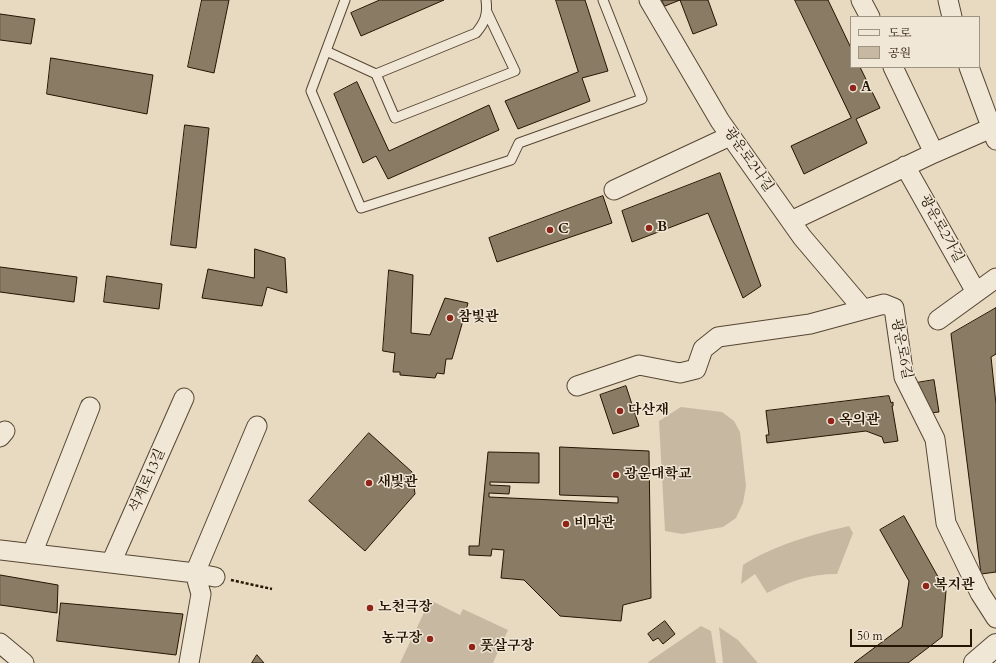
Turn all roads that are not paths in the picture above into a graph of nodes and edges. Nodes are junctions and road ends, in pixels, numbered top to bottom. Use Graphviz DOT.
graph roads {
  1 [pos="345,0"];
  2 [pos="486,0"];
  3 [pos="603,0"];
  4 [pos="649,0"];
  5 [pos="861,0"];
  6 [pos="948,0"];
  7 [pos="487,12"];
  8 [pos="869,16"];
  9 [pos="952,16"];
  10 [pos="326,51"];
  11 [pos="893,68"];
  12 [pos="969,68"];
  13 [pos="376,74"];
  14 [pos="994,131"];
  15 [pos="730,136"];
  16 [pos="934,153"];
  17 [pos="905,166"];
  18 [pos="614,190"];
  19 [pos="791,221"];
  20 [pos="996,278"];
  21 [pos="976,292"];
  22 [pos="864,309"];
  23 [pos="938,320"];
  24 [pos="577,386"];
  25 [pos="184,398"];
  26 [pos="90,407"];
  27 [pos="257,426"];
  28 [pos="0,550"];
  29 [pos="32,554"];
  30 [pos="111,563"];
  31 [pos="195,573"];
  32 [pos="215,577"];
  33 [pos="996,618"];
  34 [pos="0,643"];
  35 [pos="996,646"];
  36 [pos="24,663"];
  37 [pos="189,663"];
  38 [pos="975,663"];
  1 -- 10 [label="lane"];
  2 -- 7 [label="lane"];
  3 -- 10 [label="lane"];
  4 -- 15 [label="street, 광운로2나길"];
  5 -- 8 [label="street"];
  6 -- 9 [label="street"];
  7 -- 13 [label="lane"];
  7 -- 13 [label="lane"];
  10 -- 13 [label="lane"];
  11 -- 16 [label="street"];
  12 -- 14 [label="street"];
  14 -- 16 [label="street"];
  15 -- 18 [label="street"];
  15 -- 19 [label="street, 광운로2나길"];
  16 -- 17 [label="street"];
  17 -- 19 [label="street"];
  17 -- 21 [label="street, 광운로2가길"];
  19 -- 22 [label="street, 광운로2나길"];
  20 -- 21 [label="street"];
  21 -- 23 [label="street"];
  22 -- 24 [label="street, 광운로6길"];
  22 -- 33 [label="street, 광운로6길"];
  25 -- 30 [label="street, 석계로13길"];
  26 -- 29 [label="street"];
  27 -- 31 [label="street"];
  28 -- 29 [label="street"];
  29 -- 30 [label="street"];
  30 -- 31 [label="street"];
  31 -- 32 [label="street"];
  31 -- 37 [label="street"];
  34 -- 36 [label="street"];
  35 -- 38 [label="street"];
}
